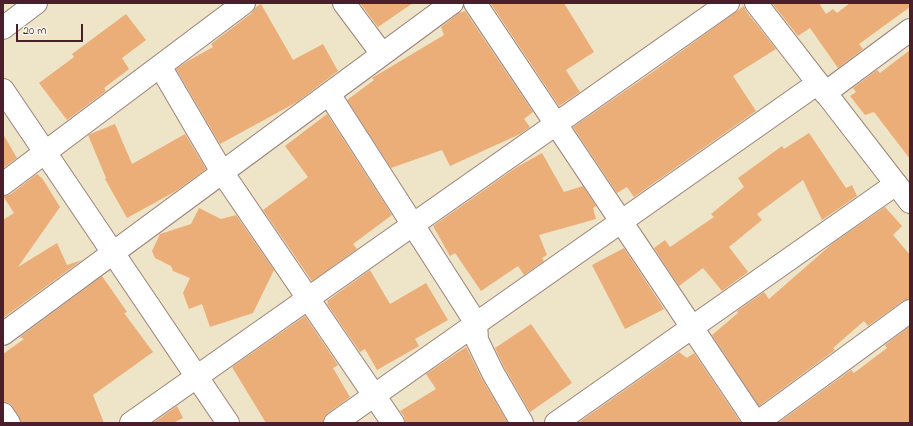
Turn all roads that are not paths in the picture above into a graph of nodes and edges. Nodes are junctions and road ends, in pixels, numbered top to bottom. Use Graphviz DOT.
graph roads {
  1 [pos="36,3"];
  2 [pos="244,3"];
  3 [pos="344,3"];
  4 [pos="452,3"];
  5 [pos="475,3"];
  6 [pos="728,3"];
  7 [pos="756,3"];
  8 [pos="3,28"];
  9 [pos="910,30"];
  10 [pos="382,54"];
  11 [pos="160,66"];
  12 [pos="822,88"];
  13 [pos="3,90"];
  14 [pos="329,94"];
  15 [pos="556,124"];
  16 [pos="45,152"];
  17 [pos="222,172"];
  18 [pos="3,184"];
  19 [pos="896,184"];
  20 [pos="910,202"];
  21 [pos="621,222"];
  22 [pos="413,225"];
  23 [pos="113,253"];
  24 [pos="308,298"];
  25 [pos="910,311"];
  26 [pos="476,324"];
  27 [pos="692,327"];
  28 [pos="3,334"];
  29 [pos="197,377"];
  30 [pos="374,396"];
  31 [pos="3,414"];
  32 [pos="9,423"];
  33 [pos="131,423"];
  34 [pos="228,423"];
  35 [pos="336,423"];
  36 [pos="393,423"];
  37 [pos="522,423"];
  38 [pos="556,423"];
  39 [pos="757,423"];
  1 -- 8 [label="street"];
  2 -- 11 [label="street"];
  3 -- 10 [label="street"];
  4 -- 10 [label="street"];
  5 -- 15 [label="street"];
  6 -- 15 [label="street"];
  7 -- 12 [label="street"];
  9 -- 12 [label="street"];
  10 -- 14 [label="street"];
  11 -- 16 [label="street"];
  11 -- 17 [label="street"];
  12 -- 19 [label="street"];
  12 -- 21 [label="street"];
  13 -- 16 [label="street"];
  14 -- 17 [label="street"];
  14 -- 22 [label="street"];
  15 -- 21 [label="street"];
  15 -- 22 [label="street"];
  16 -- 18 [label="street"];
  16 -- 23 [label="street"];
  17 -- 23 [label="street"];
  17 -- 24 [label="street"];
  19 -- 20 [label="street"];
  19 -- 27 [label="street"];
  21 -- 26 [label="street"];
  21 -- 27 [label="street"];
  22 -- 24 [label="street"];
  22 -- 26 [label="street"];
  23 -- 28 [label="street"];
  23 -- 29 [label="street"];
  24 -- 29 [label="street"];
  24 -- 30 [label="street"];
  25 -- 39 [label="street"];
  26 -- 30 [label="street"];
  26 -- 37 [label="street"];
  27 -- 38 [label="street"];
  27 -- 39 [label="street"];
  29 -- 33 [label="street"];
  29 -- 34 [label="street"];
  30 -- 35 [label="street"];
  30 -- 36 [label="street"];
  31 -- 32 [label="street"];
}
